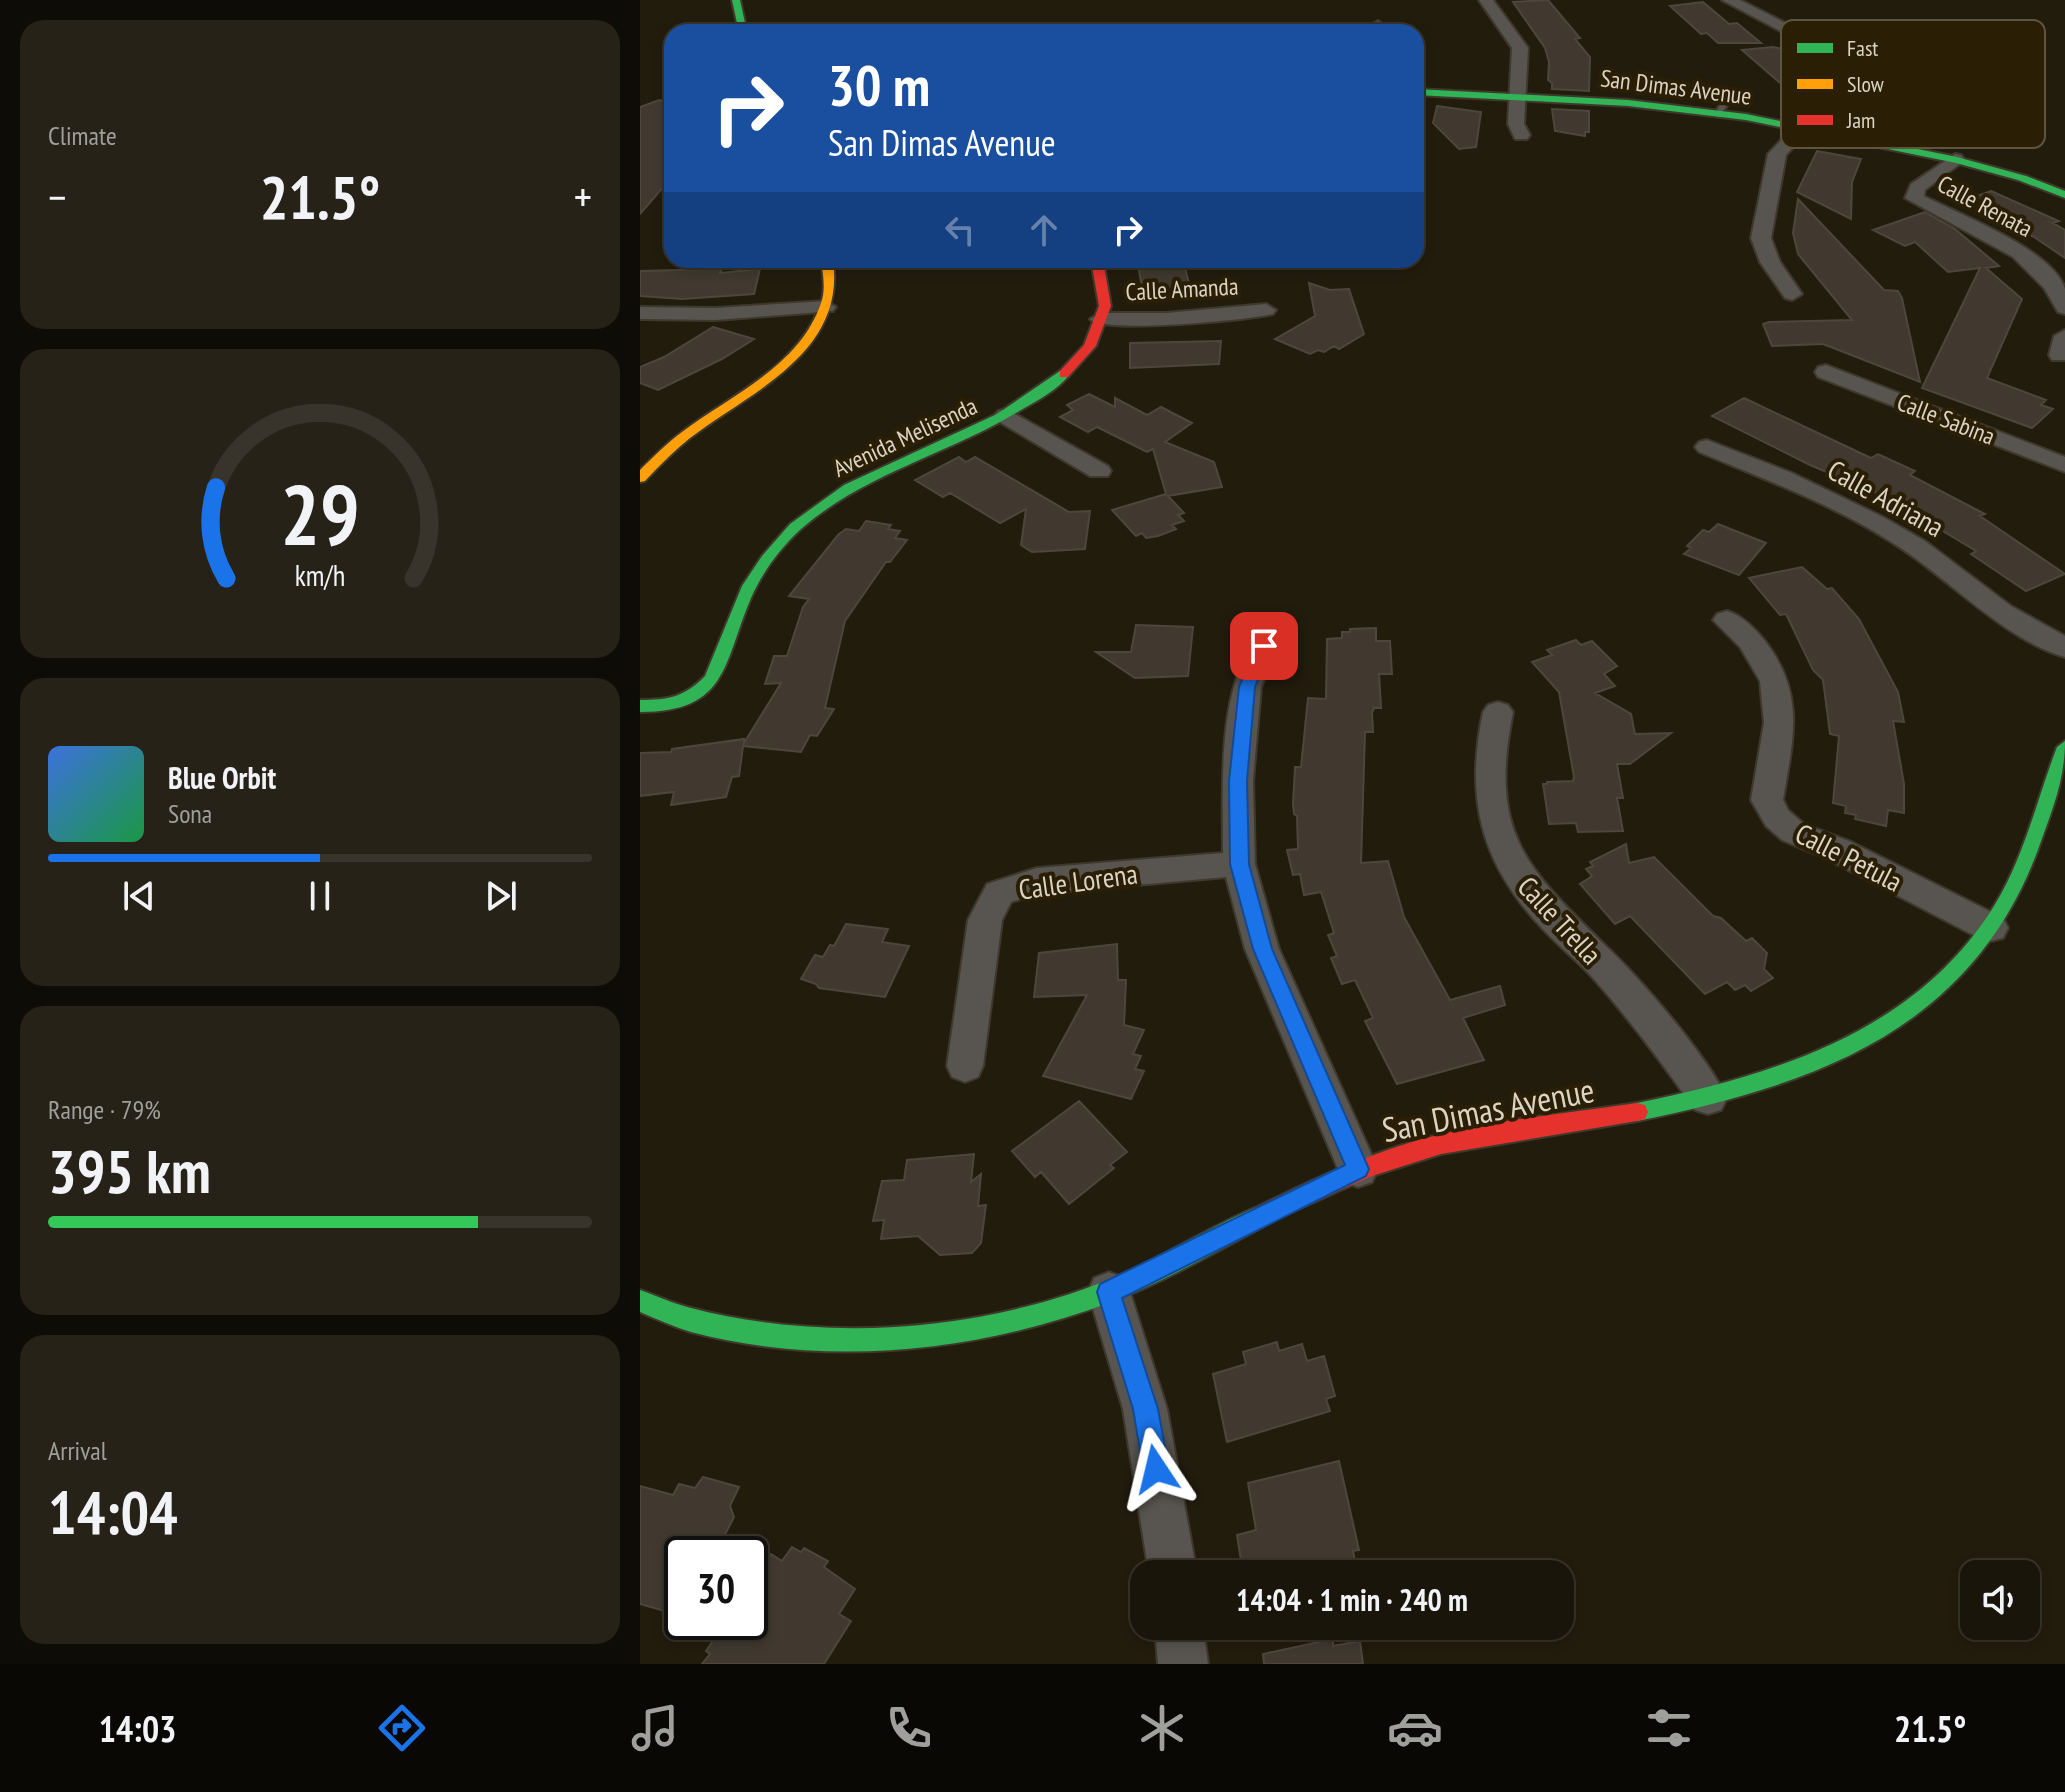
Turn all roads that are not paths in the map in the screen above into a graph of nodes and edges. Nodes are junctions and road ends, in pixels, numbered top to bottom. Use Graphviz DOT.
graph roads {
  1 [pos="736,0"];
  2 [pos="1486,0"];
  3 [pos="1729,0"];
  4 [pos="741,24"];
  5 [pos="1781,26"];
  6 [pos="1424,92"];
  7 [pos="1518,98"];
  8 [pos="1781,123"];
  9 [pos="1521,135"];
  10 [pos="1783,148"];
  11 [pos="1902,148"];
  12 [pos="1955,159"];
  13 [pos="2065,195"];
  14 [pos="828,268"];
  15 [pos="1100,268"];
  16 [pos="1792,294"];
  17 [pos="826,307"];
  18 [pos="2065,308"];
  19 [pos="1266,310"];
  20 [pos="640,313"];
  21 [pos="663,314"];
  22 [pos="1101,319"];
  23 [pos="640,335"];
  24 [pos="1826,372"];
  25 [pos="1006,416"];
  26 [pos="1707,447"];
  27 [pos="2065,465"];
  28 [pos="1099,471"];
  29 [pos="640,478"];
  30 [pos="1727,620"];
  31 [pos="1264,646"];
  32 [pos="2065,648"];
  33 [pos="640,706"];
  34 [pos="1498,712"];
  35 [pos="2065,747"];
  36 [pos="1239,864"];
  37 [pos="1991,928"];
  38 [pos="965,1066"];
  39 [pos="1708,1098"];
  40 [pos="1358,1169"];
  41 [pos="1109,1292"];
  42 [pos="640,1301"];
  43 [pos="1171,1560"];
  44 [pos="1180,1640"];
  45 [pos="1183,1664"];
  1 -- 4 [label="street"];
  2 -- 7 [label="street"];
  3 -- 5 [label="street"];
  6 -- 7 [label="street, San Dimas Avenue"];
  7 -- 8 [label="street, San Dimas Avenue"];
  7 -- 9 [label="street"];
  10 -- 16 [label="street"];
  11 -- 12 [label="street, San Dimas Avenue"];
  12 -- 13 [label="street, San Dimas Avenue"];
  12 -- 18 [label="street, Calle Renata"];
  14 -- 17 [label="street"];
  15 -- 22 [label="street, Avenida Melisenda"];
  17 -- 21 [label="street"];
  17 -- 29 [label="street"];
  19 -- 22 [label="street, Calle Amanda"];
  20 -- 21 [label="street"];
  21 -- 23 [label="street"];
  22 -- 25 [label="street, Avenida Melisenda"];
  24 -- 27 [label="street, Calle Sabina"];
  25 -- 28 [label="street"];
  25 -- 33 [label="street, Avenida Melisenda"];
  26 -- 32 [label="street, Calle Adriana"];
  30 -- 37 [label="street, Calle Petula"];
  31 -- 36 [label="street"];
  34 -- 39 [label="street, Calle Trella"];
  35 -- 37 [label="street, San Dimas Avenue"];
  36 -- 38 [label="street, Calle Lorena"];
  36 -- 40 [label="street"];
  37 -- 39 [label="street, San Dimas Avenue"];
  39 -- 40 [label="street, San Dimas Avenue"];
  40 -- 41 [label="street, San Dimas Avenue"];
  41 -- 42 [label="street, San Dimas Avenue"];
  41 -- 43 [label="street"];
  44 -- 45 [label="street"];
}
